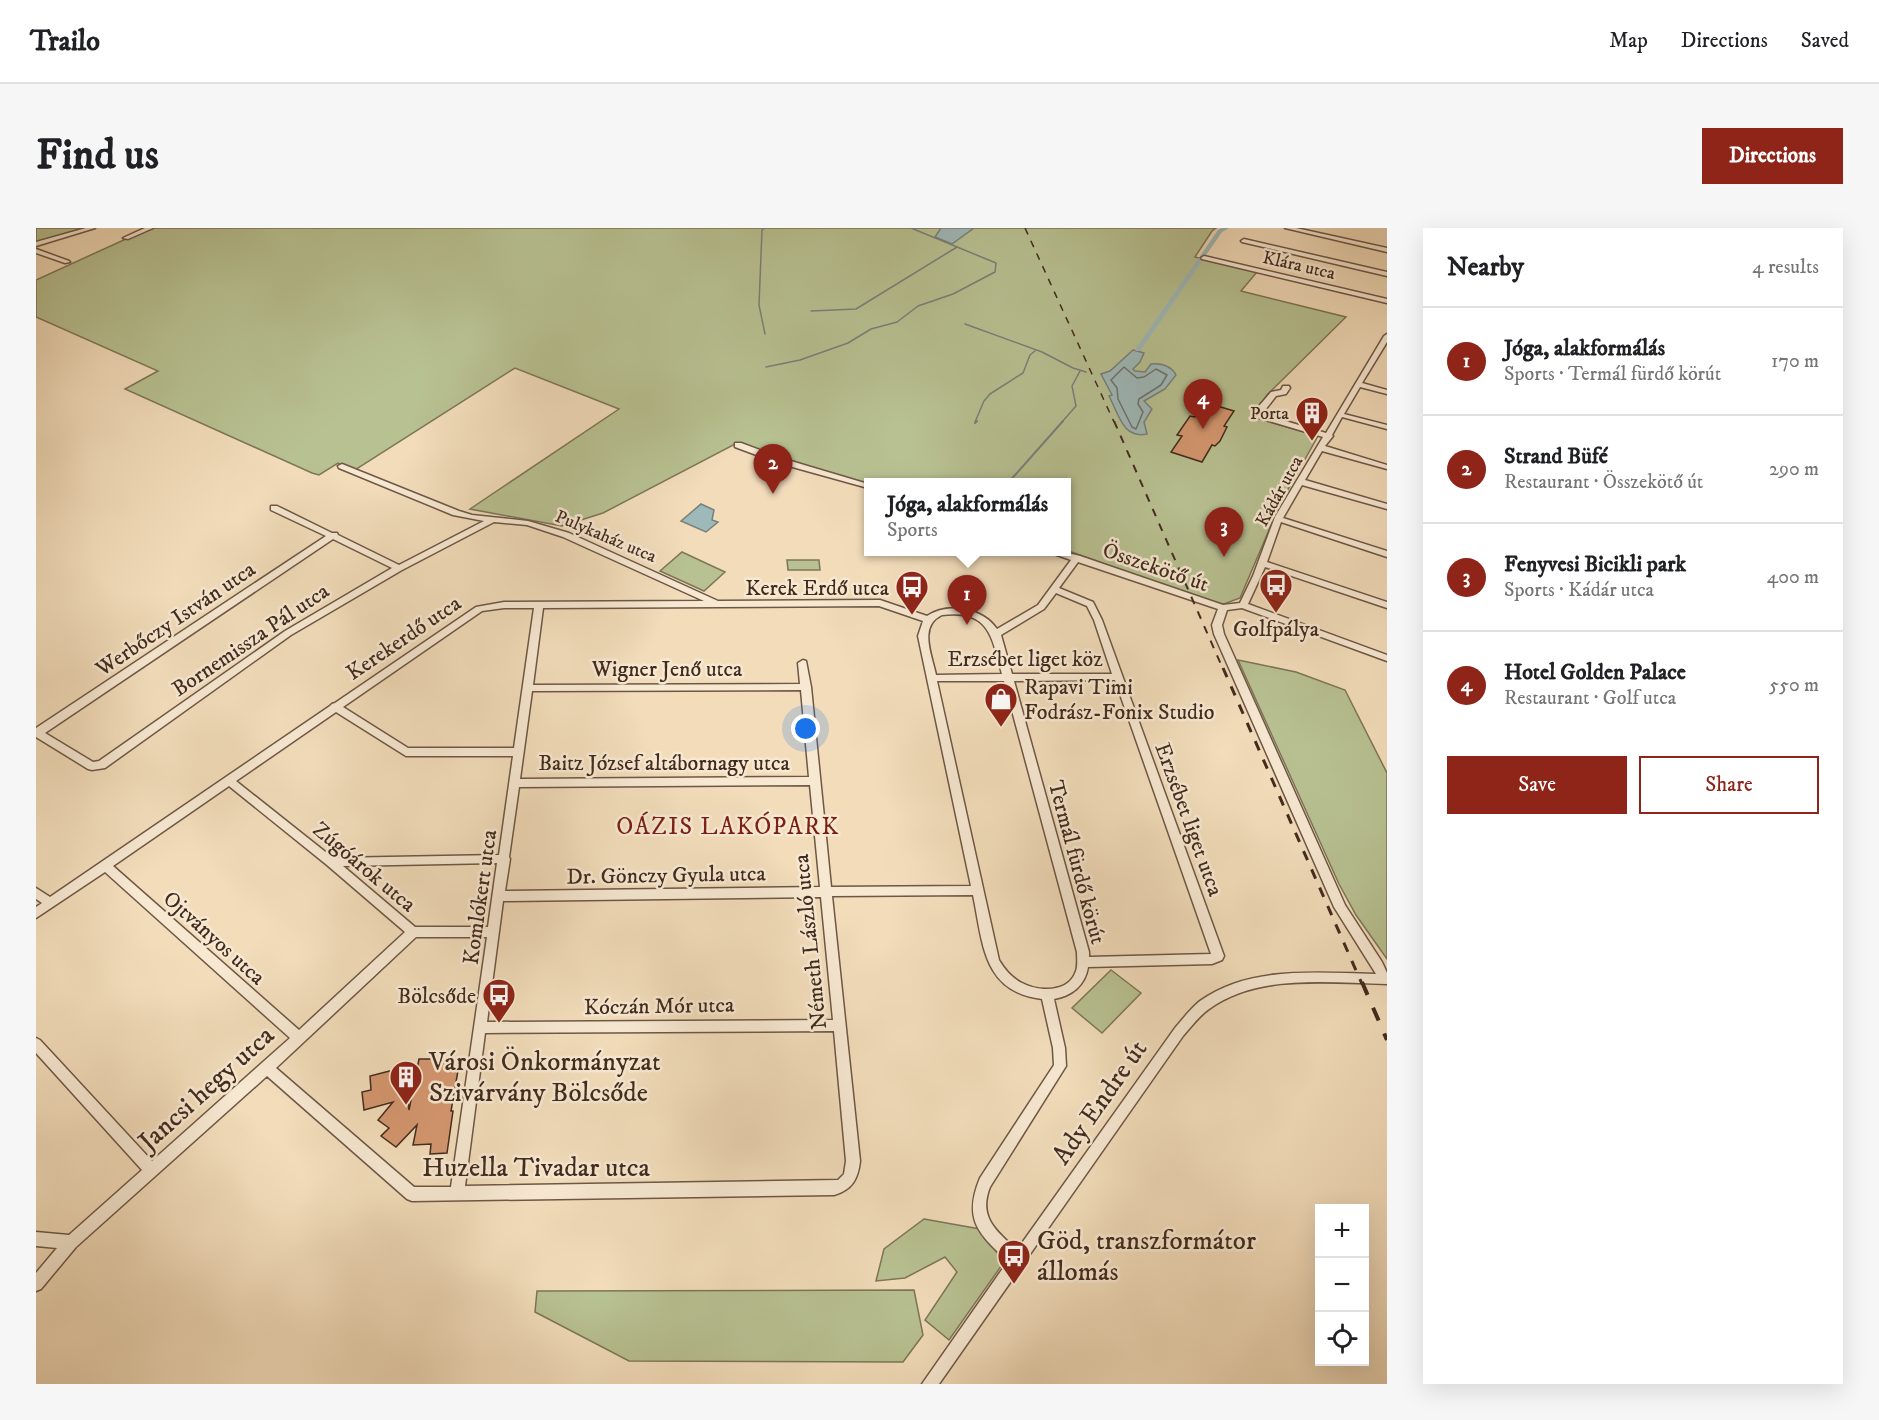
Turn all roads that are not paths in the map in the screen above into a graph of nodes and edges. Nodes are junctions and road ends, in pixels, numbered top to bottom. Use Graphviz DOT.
graph roads {
  1 [pos="92,228"];
  2 [pos="126,228"];
  3 [pos="150,228"];
  4 [pos="1288,228"];
  5 [pos="141,232"];
  6 [pos="126,238"];
  7 [pos="1244,241"];
  8 [pos="36,244"];
  9 [pos="1387,250"];
  10 [pos="36,251"];
  11 [pos="1204,258"];
  12 [pos="67,262"];
  13 [pos="1387,274"];
  14 [pos="1387,301"];
  15 [pos="1387,336"];
  16 [pos="1376,356"];
  17 [pos="1387,359"];
  18 [pos="1358,384"];
  19 [pos="1286,388"];
  20 [pos="1387,392"];
  21 [pos="1341,415"];
  22 [pos="1387,427"];
  23 [pos="1329,436"];
  24 [pos="738,445"];
  25 [pos="1322,448"];
  26 [pos="342,466"];
  27 [pos="1387,467"];
  28 [pos="1302,482"];
  29 [pos="864,485"];
  30 [pos="1387,507"];
  31 [pos="274,508"];
  32 [pos="493,519"];
  33 [pos="1279,519"];
  34 [pos="334,536"];
  35 [pos="1387,554"];
  36 [pos="1070,556"];
  37 [pos="1077,558"];
  38 [pos="1262,563"];
  39 [pos="399,568"];
  40 [pos="1056,590"];
  41 [pos="717,604"];
  42 [pos="539,605"];
  43 [pos="1244,605"];
  44 [pos="1387,605"];
  45 [pos="1223,608"];
  46 [pos="928,620"];
  47 [pos="996,634"];
  48 [pos="1387,658"];
  49 [pos="803,663"];
  50 [pos="1008,677"];
  51 [pos="1117,677"];
  52 [pos="932,678"];
  53 [pos="806,687"];
  54 [pos="528,688"];
  55 [pos="335,706"];
  56 [pos="37,732"];
  57 [pos="519,752"];
  58 [pos="228,780"];
  59 [pos="814,781"];
  60 [pos="515,783"];
  61 [pos="505,859"];
  62 [pos="332,862"];
  63 [pos="106,866"];
  64 [pos="977,890"];
  65 [pos="826,891"];
  66 [pos="36,893"];
  67 [pos="500,896"];
  68 [pos="50,903"];
  69 [pos="36,914"];
  70 [pos="413,932"];
  71 [pos="494,932"];
  72 [pos="1084,962"];
  73 [pos="1385,979"];
  74 [pos="1047,996"];
  75 [pos="839,1025"];
  76 [pos="480,1028"];
  77 [pos="298,1037"];
  78 [pos="36,1044"];
  79 [pos="267,1068"];
  80 [pos="152,1170"];
  81 [pos="849,1180"];
  82 [pos="457,1193"];
  83 [pos="36,1239"];
  84 [pos="71,1242"];
  85 [pos="1018,1260"];
  86 [pos="36,1284"];
  87 [pos="930,1384"];
  1 -- 8 [label="street"];
  2 -- 5 [label="street"];
  3 -- 5 [label="street"];
  4 -- 9 [label="street"];
  5 -- 6 [label="street"];
  7 -- 13 [label="street"];
  10 -- 12 [label="street"];
  11 -- 14 [label="street, Klára utca"];
  15 -- 16 [label="street, Kádár utca"];
  16 -- 17 [label="street"];
  16 -- 18 [label="street, Kádár utca"];
  18 -- 20 [label="street"];
  18 -- 21 [label="street, Kádár utca"];
  19 -- 23 [label="street"];
  21 -- 22 [label="street"];
  21 -- 23 [label="street, Kádár utca"];
  23 -- 25 [label="street, Kádár utca"];
  24 -- 29 [label="street"];
  25 -- 27 [label="street"];
  25 -- 28 [label="street, Kádár utca"];
  26 -- 32 [label="street, Pulykaház utca"];
  28 -- 30 [label="street"];
  28 -- 33 [label="street, Kádár utca"];
  31 -- 34 [label="street"];
  32 -- 39 [label="street, Bornemissza Pál utca"];
  32 -- 41 [label="street, Pulykaház utca"];
  33 -- 35 [label="street"];
  33 -- 38 [label="street, Kádár utca"];
  34 -- 39 [label="street"];
  34 -- 56 [label="street, Werbőczy István utca"];
  36 -- 37 [label="street, Összekötő út"];
  37 -- 40 [label="street"];
  37 -- 45 [label="street, Összekötő út"];
  38 -- 43 [label="street, Kádár utca"];
  38 -- 44 [label="street"];
  39 -- 56 [label="street, Bornemissza Pál utca"];
  40 -- 47 [label="street"];
  40 -- 51 [label="street, Erzsébet liget utca"];
  41 -- 42 [label="street, Kerekerdő utca"];
  41 -- 46 [label="street, Kerekerdő utca"];
  42 -- 54 [label="street, Komlókert utca"];
  42 -- 55 [label="street, Kerekerdő utca"];
  43 -- 45 [label="street, Összekötő út"];
  43 -- 48 [label="street"];
  45 -- 73 [label="street"];
  46 -- 47 [label="street"];
  46 -- 52 [label="street"];
  47 -- 50 [label="street, Termál fürdő körút"];
  49 -- 53 [label="street, Németh László utca"];
  50 -- 51 [label="street, Erzsébet liget köz"];
  50 -- 52 [label="street, Erzsébet liget köz"];
  50 -- 72 [label="street, Termál fürdő körút"];
  51 -- 72 [label="street, Erzsébet liget utca"];
  52 -- 64 [label="street"];
  53 -- 54 [label="street, Wigner Jenő utca"];
  53 -- 59 [label="street, Németh László utca"];
  54 -- 57 [label="street, Komlókert utca"];
  55 -- 57 [label="street"];
  55 -- 58 [label="street, Kerekerdő utca"];
  57 -- 60 [label="street, Komlókert utca"];
  58 -- 62 [label="street, Zúgóárok utca"];
  58 -- 63 [label="street, Kerekerdő utca"];
  59 -- 60 [label="street, Baitz József altábornagy utca"];
  59 -- 65 [label="street, Németh László utca"];
  60 -- 61 [label="street, Komlókert utca"];
  61 -- 62 [label="street"];
  61 -- 67 [label="street, Komlókert utca"];
  62 -- 70 [label="street, Zúgóárok utca"];
  63 -- 68 [label="street, Kerekerdő utca"];
  63 -- 77 [label="street, Ojtványos utca"];
  64 -- 65 [label="street, Dr. Gönczy Gyula utca"];
  64 -- 74 [label="street"];
  65 -- 67 [label="street, Dr. Gönczy Gyula utca"];
  65 -- 75 [label="street, Németh László utca"];
  66 -- 68 [label="street"];
  67 -- 71 [label="street, Komlókert utca"];
  68 -- 69 [label="street, Kerekerdő utca"];
  70 -- 71 [label="street, Zúgóárok utca"];
  70 -- 77 [label="street, Jancsi hegy utca"];
  71 -- 76 [label="street, Komlókert utca"];
  72 -- 74 [label="street, Termál fürdő körút"];
  73 -- 85 [label="street, Ady Endre út"];
  74 -- 85 [label="street"];
  75 -- 76 [label="street, Kóczán Mór utca"];
  75 -- 81 [label="street, Németh László utca"];
  76 -- 82 [label="street, Komlókert utca"];
  77 -- 79 [label="street, Jancsi hegy utca"];
  78 -- 80 [label="street"];
  79 -- 80 [label="street, Jancsi hegy utca"];
  79 -- 82 [label="street, Huzella Tivadar utca"];
  80 -- 84 [label="street, Jancsi hegy utca"];
  81 -- 82 [label="street, Huzella Tivadar utca"];
  83 -- 84 [label="street"];
  84 -- 86 [label="street, Jancsi hegy utca"];
  85 -- 87 [label="street, Ady Endre út"];
}
